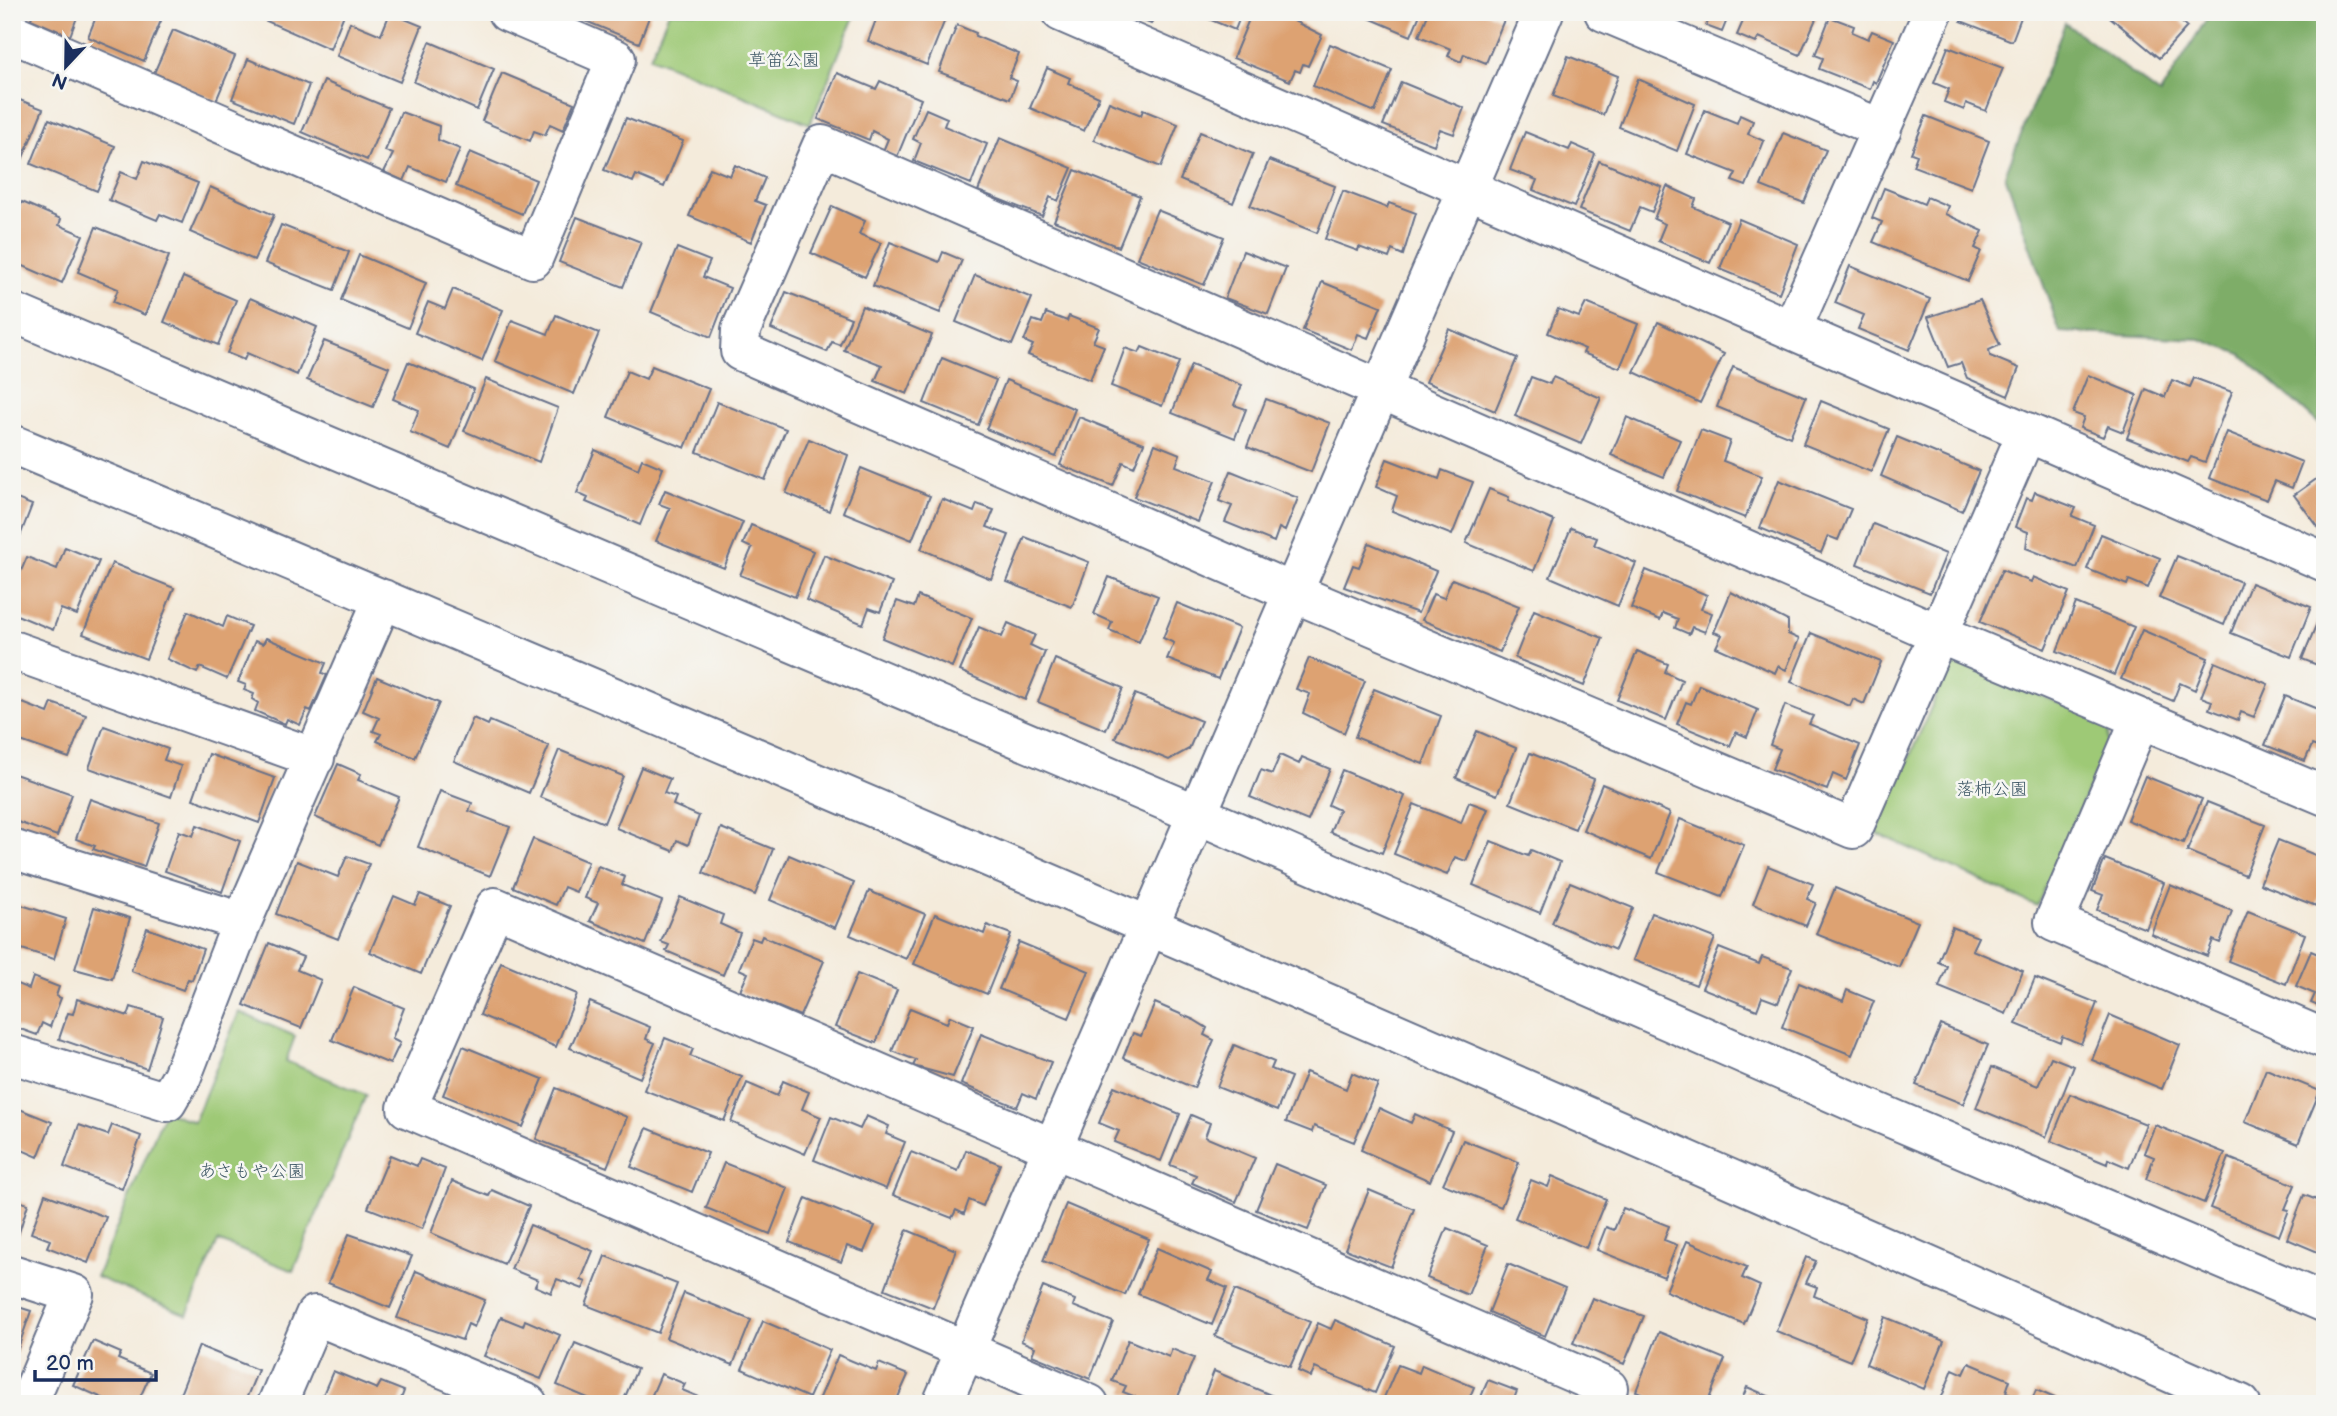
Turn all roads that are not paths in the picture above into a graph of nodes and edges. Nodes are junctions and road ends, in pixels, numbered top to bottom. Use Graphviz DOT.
graph roads {
  1 [pos="507,12"];
  2 [pos="1061,12"];
  3 [pos="1544,12"];
  4 [pos="1604,12"];
  5 [pos="1933,12"];
  6 [pos="12,33"];
  7 [pos="1882,129"];
  8 [pos="1468,190"];
  9 [pos="12,312"];
  10 [pos="1792,329"];
  11 [pos="1381,391"];
  12 [pos="2027,432"];
  13 [pos="12,444"];
  14 [pos="2325,562"];
  15 [pos="1294,593"];
  16 [pos="383,599"];
  17 [pos="1937,633"];
  18 [pos="12,650"];
  19 [pos="2140,720"];
  20 [pos="315,758"];
  21 [pos="2325,796"];
  22 [pos="1199,815"];
  23 [pos="12,849"];
  24 [pos="242,922"];
  25 [pos="1148,927"];
  26 [pos="2325,1039"];
  27 [pos="12,1054"];
  28 [pos="1052,1150"];
  29 [pos="12,1274"];
  30 [pos="2325,1303"];
  31 [pos="965,1350"];
  32 [pos="27,1404"];
  33 [pos="277,1404"];
  34 [pos="528,1404"];
  35 [pos="942,1404"];
  36 [pos="1089,1404"];
  37 [pos="1602,1404"];
  38 [pos="2241,1404"];
  1 -- 6 [label="street"];
  2 -- 8 [label="street"];
  3 -- 8 [label="street"];
  4 -- 7 [label="street"];
  5 -- 7 [label="street"];
  7 -- 10 [label="street"];
  8 -- 10 [label="street"];
  8 -- 11 [label="street"];
  9 -- 22 [label="street"];
  10 -- 12 [label="street"];
  11 -- 15 [label="street"];
  11 -- 15 [label="street"];
  11 -- 17 [label="street"];
  12 -- 14 [label="street"];
  12 -- 17 [label="street"];
  13 -- 16 [label="street"];
  15 -- 17 [label="street"];
  15 -- 22 [label="street"];
  16 -- 20 [label="street"];
  16 -- 25 [label="street"];
  17 -- 19 [label="street"];
  18 -- 20 [label="street"];
  19 -- 21 [label="street"];
  19 -- 26 [label="street"];
  20 -- 24 [label="street"];
  22 -- 25 [label="street"];
  22 -- 30 [label="street"];
  23 -- 24 [label="street"];
  24 -- 27 [label="street"];
  25 -- 28 [label="street"];
  25 -- 38 [label="street"];
  28 -- 31 [label="street"];
  28 -- 31 [label="street"];
  28 -- 37 [label="street"];
  29 -- 32 [label="street"];
  31 -- 35 [label="street"];
  31 -- 36 [label="street"];
  33 -- 34 [label="street"];
}
